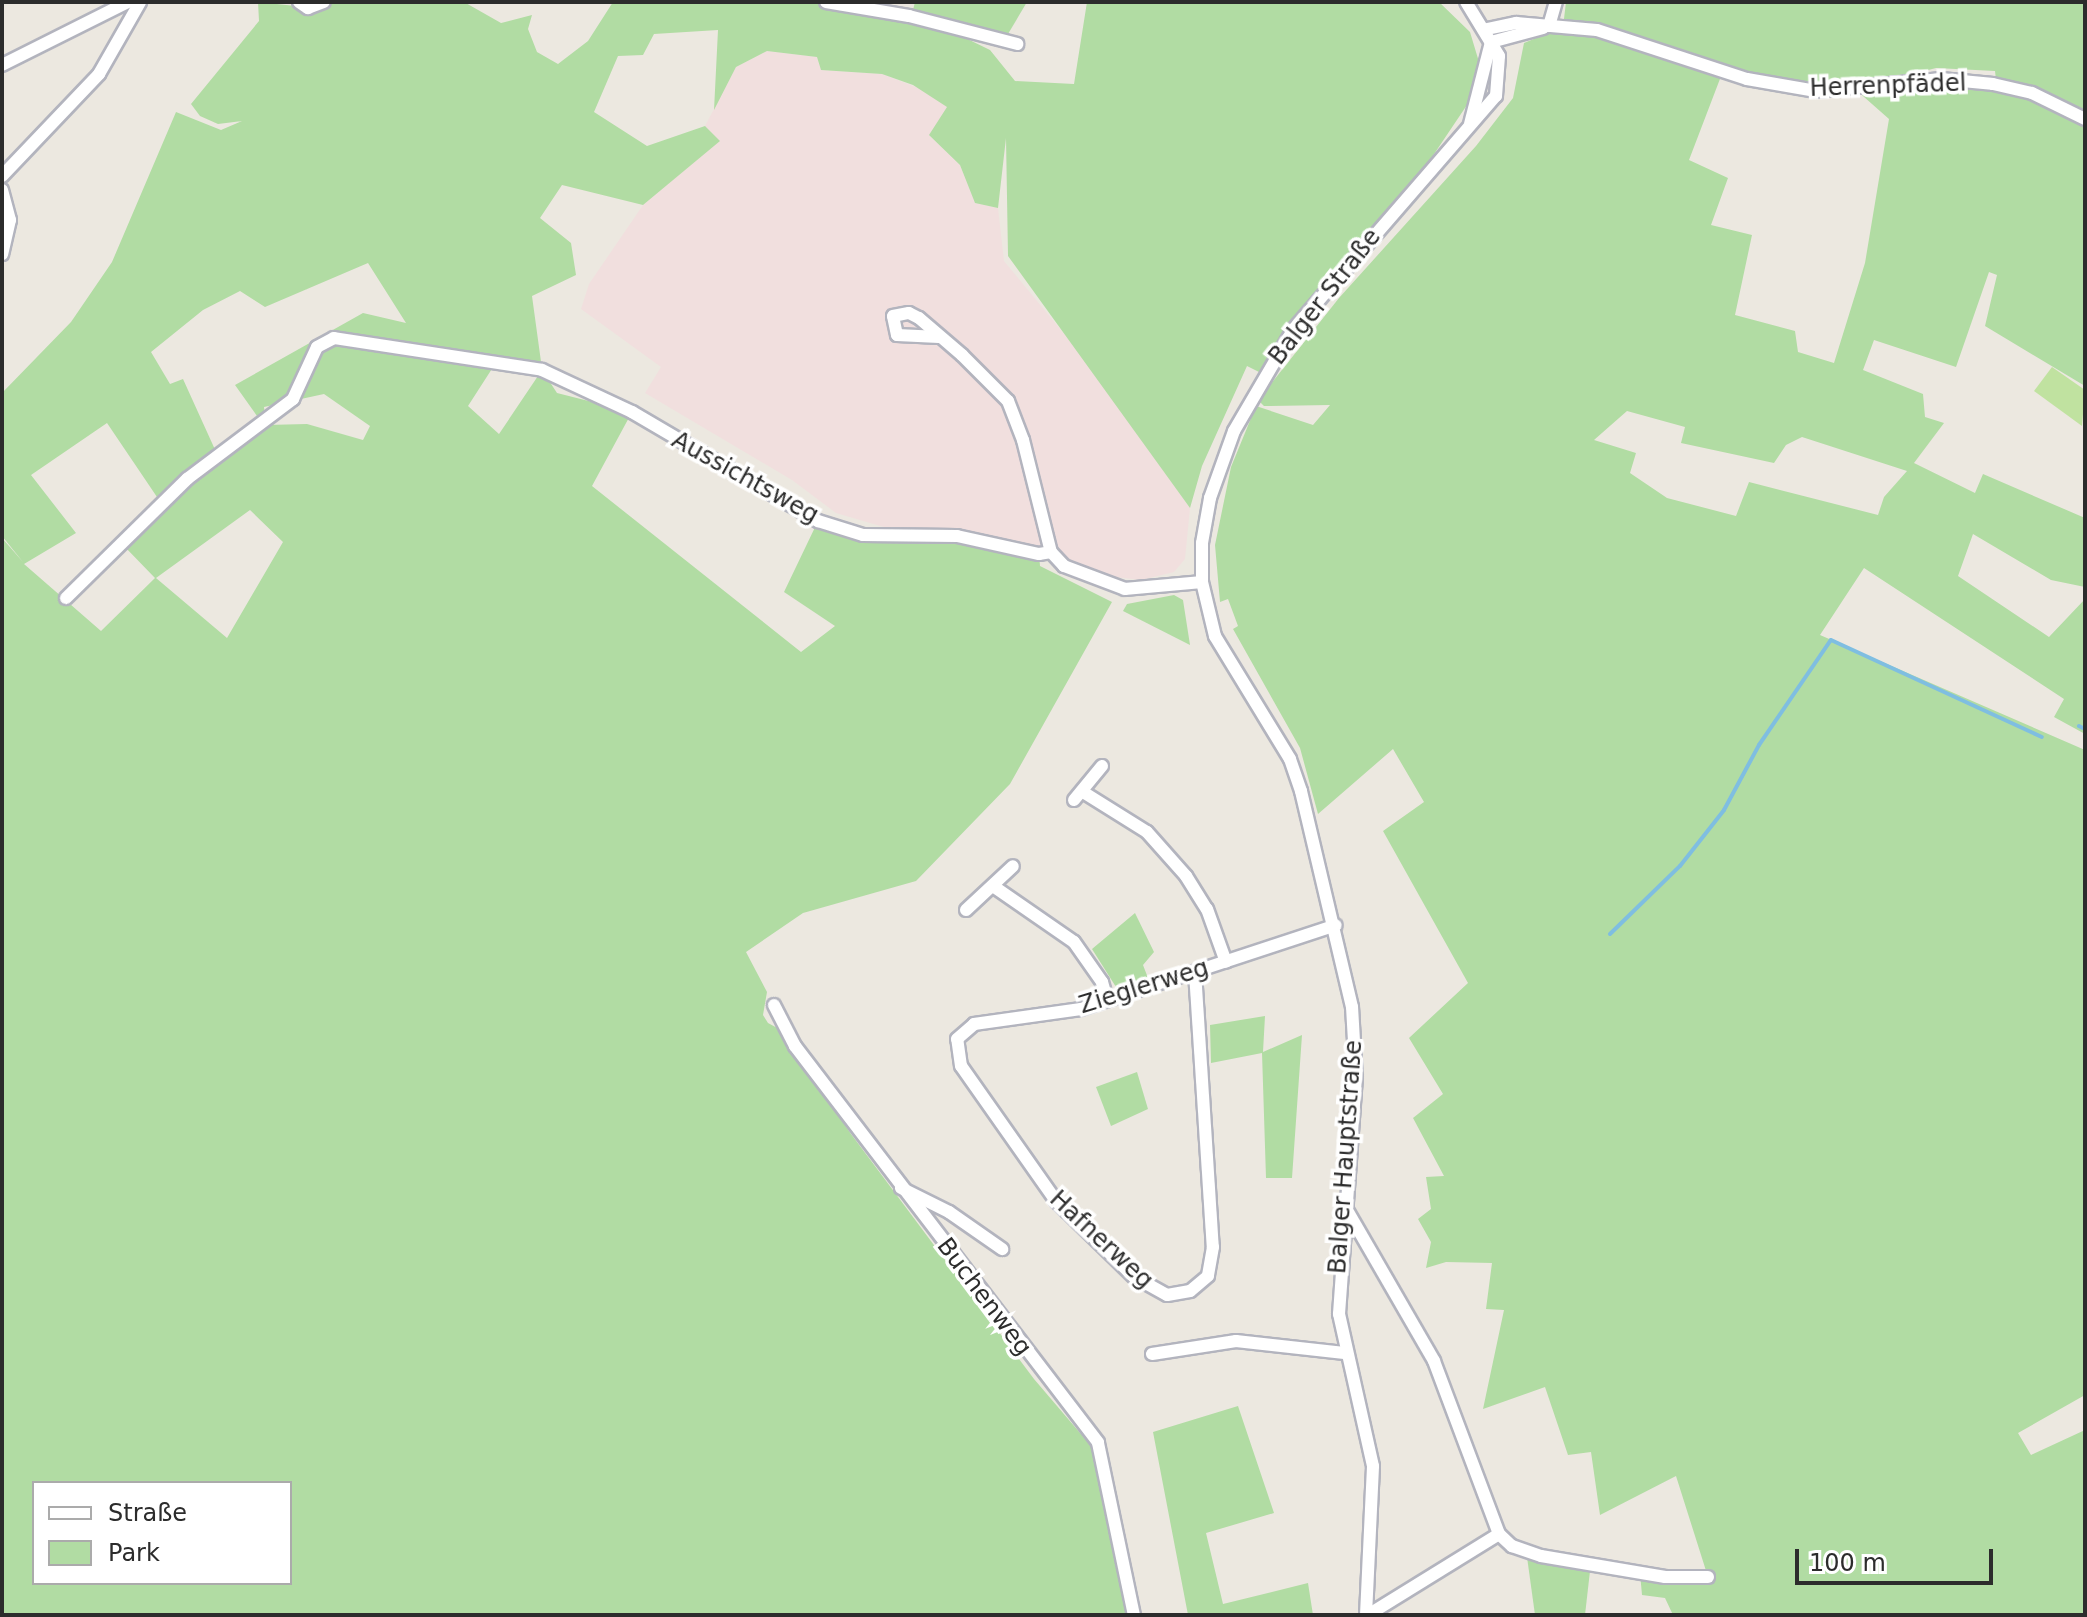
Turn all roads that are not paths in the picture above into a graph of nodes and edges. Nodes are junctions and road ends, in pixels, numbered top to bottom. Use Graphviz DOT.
graph roads {
  1 [pos="128,2"];
  2 [pos="140,2"];
  3 [pos="299,2"];
  4 [pos="324,2"];
  5 [pos="826,2"];
  6 [pos="1466,2"];
  7 [pos="1556,2"];
  8 [pos="1549,26"];
  9 [pos="1489,36"];
  10 [pos="1017,44"];
  11 [pos="2,65"];
  12 [pos="2085,119"];
  13 [pos="2,176"];
  14 [pos="2,190"];
  15 [pos="2,254"];
  16 [pos="939,337"];
  17 [pos="1051,552"];
  18 [pos="1202,582"];
  19 [pos="66,598"];
  20 [pos="1102,766"];
  21 [pos="1013,866"];
  22 [pos="993,886"];
  23 [pos="966,910"];
  24 [pos="1336,925"];
  25 [pos="1226,962"];
  26 [pos="1195,972"];
  27 [pos="1107,1000"];
  28 [pos="774,1005"];
  29 [pos="958,1044"];
  30 [pos="901,1188"];
  31 [pos="1344,1205"];
  32 [pos="1002,1249"];
  33 [pos="1344,1353"];
  34 [pos="1152,1354"];
  35 [pos="1499,1534"];
  36 [pos="1708,1577"];
  37 [pos="1134,1615"];
  38 [pos="1367,1615"];
  1 -- 11 [label="street"];
  2 -- 13 [label="street"];
  3 -- 4 [label="street"];
  5 -- 10 [label="street"];
  6 -- 9 [label="street, Balger Straße"];
  7 -- 8 [label="street"];
  8 -- 9 [label="street, Herrenpfädel"];
  8 -- 12 [label="street, Herrenpfädel"];
  9 -- 18 [label="street, Balger Straße"];
  14 -- 15 [label="street"];
  16 -- 17 [label="street"];
  17 -- 18 [label="street"];
  17 -- 19 [label="street, Aussichtsweg"];
  18 -- 24 [label="street, Balger Hauptstraße"];
  20 -- 25 [label="street"];
  21 -- 22 [label="street"];
  22 -- 23 [label="street"];
  22 -- 27 [label="street"];
  24 -- 25 [label="street, Zieglerweg"];
  24 -- 31 [label="street, Balger Hauptstraße"];
  25 -- 26 [label="street, Zieglerweg"];
  26 -- 27 [label="street, Zieglerweg"];
  26 -- 29 [label="street, Hafnerweg"];
  27 -- 29 [label="street, Zieglerweg"];
  28 -- 30 [label="street, Buchenweg"];
  30 -- 32 [label="street"];
  30 -- 37 [label="street, Buchenweg"];
  31 -- 33 [label="street, Balger Hauptstraße"];
  31 -- 35 [label="street"];
  33 -- 34 [label="street"];
  33 -- 38 [label="street, Balger Hauptstraße"];
  35 -- 36 [label="street"];
  35 -- 38 [label="street"];
}
